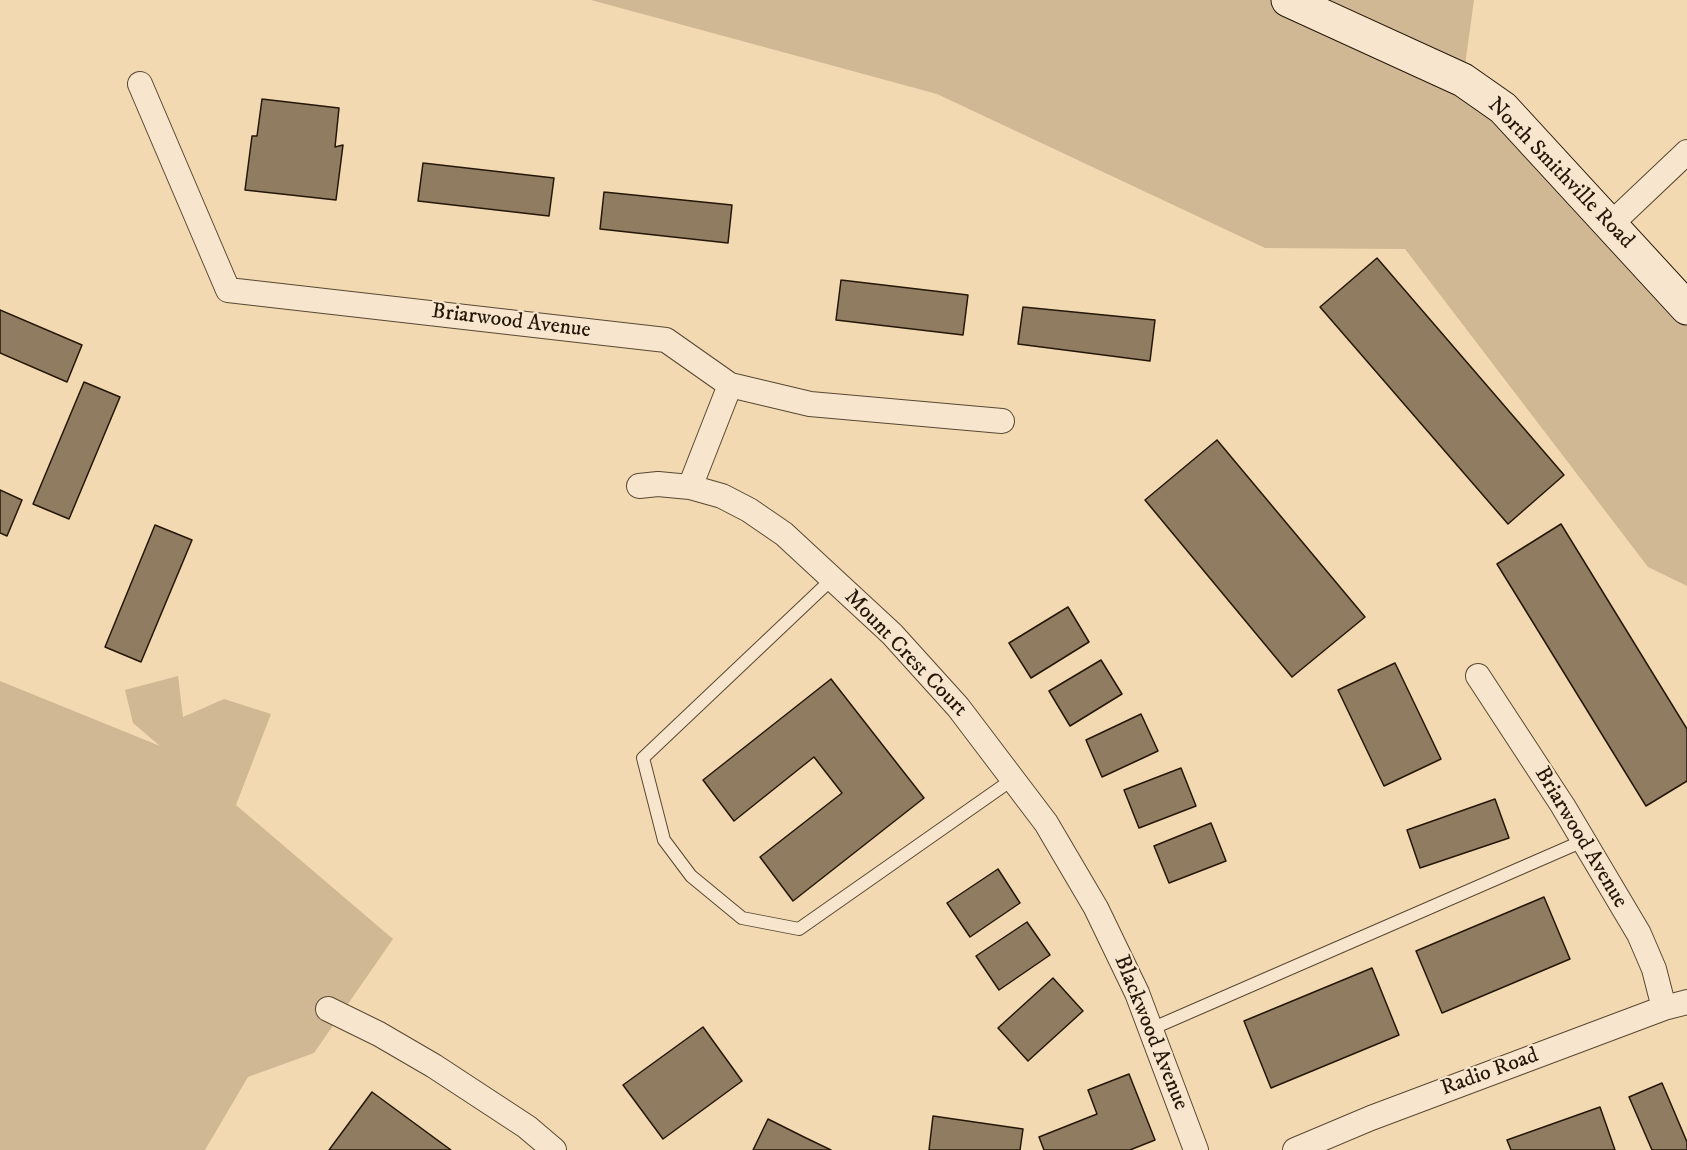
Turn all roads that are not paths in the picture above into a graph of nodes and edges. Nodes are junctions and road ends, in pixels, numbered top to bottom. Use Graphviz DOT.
graph roads {
  1 [pos="1288,0"];
  2 [pos="140,84"];
  3 [pos="1687,152"];
  4 [pos="1611,225"];
  5 [pos="1687,308"];
  6 [pos="730,385"];
  7 [pos="1002,421"];
  8 [pos="639,486"];
  9 [pos="690,487"];
  10 [pos="832,579"];
  11 [pos="1478,676"];
  12 [pos="1012,779"];
  13 [pos="1584,841"];
  14 [pos="1101,916"];
  15 [pos="1676,1005"];
  16 [pos="328,1009"];
  17 [pos="1151,1029"];
  18 [pos="555,1150"];
  19 [pos="1196,1150"];
  20 [pos="1295,1150"];
  1 -- 4 [label="main road, North Smithville Road"];
  2 -- 6 [label="street, Briarwood Avenue"];
  3 -- 4 [label="street"];
  4 -- 5 [label="main road, North Smithville Road"];
  6 -- 7 [label="street, Briarwood Avenue"];
  6 -- 9 [label="street"];
  8 -- 9 [label="street, Mount Crest Court"];
  9 -- 10 [label="street, Mount Crest Court"];
  10 -- 12 [label="street, Mount Crest Court"];
  10 -- 12 [label="lane"];
  11 -- 13 [label="street, Briarwood Avenue"];
  12 -- 14 [label="street, Mount Crest Court"];
  13 -- 15 [label="street, Briarwood Avenue"];
  13 -- 17 [label="lane"];
  14 -- 17 [label="street, Blackwood Avenue"];
  15 -- 20 [label="street, Radio Road"];
  16 -- 18 [label="street"];
  17 -- 19 [label="street, Blackwood Avenue"];
}
